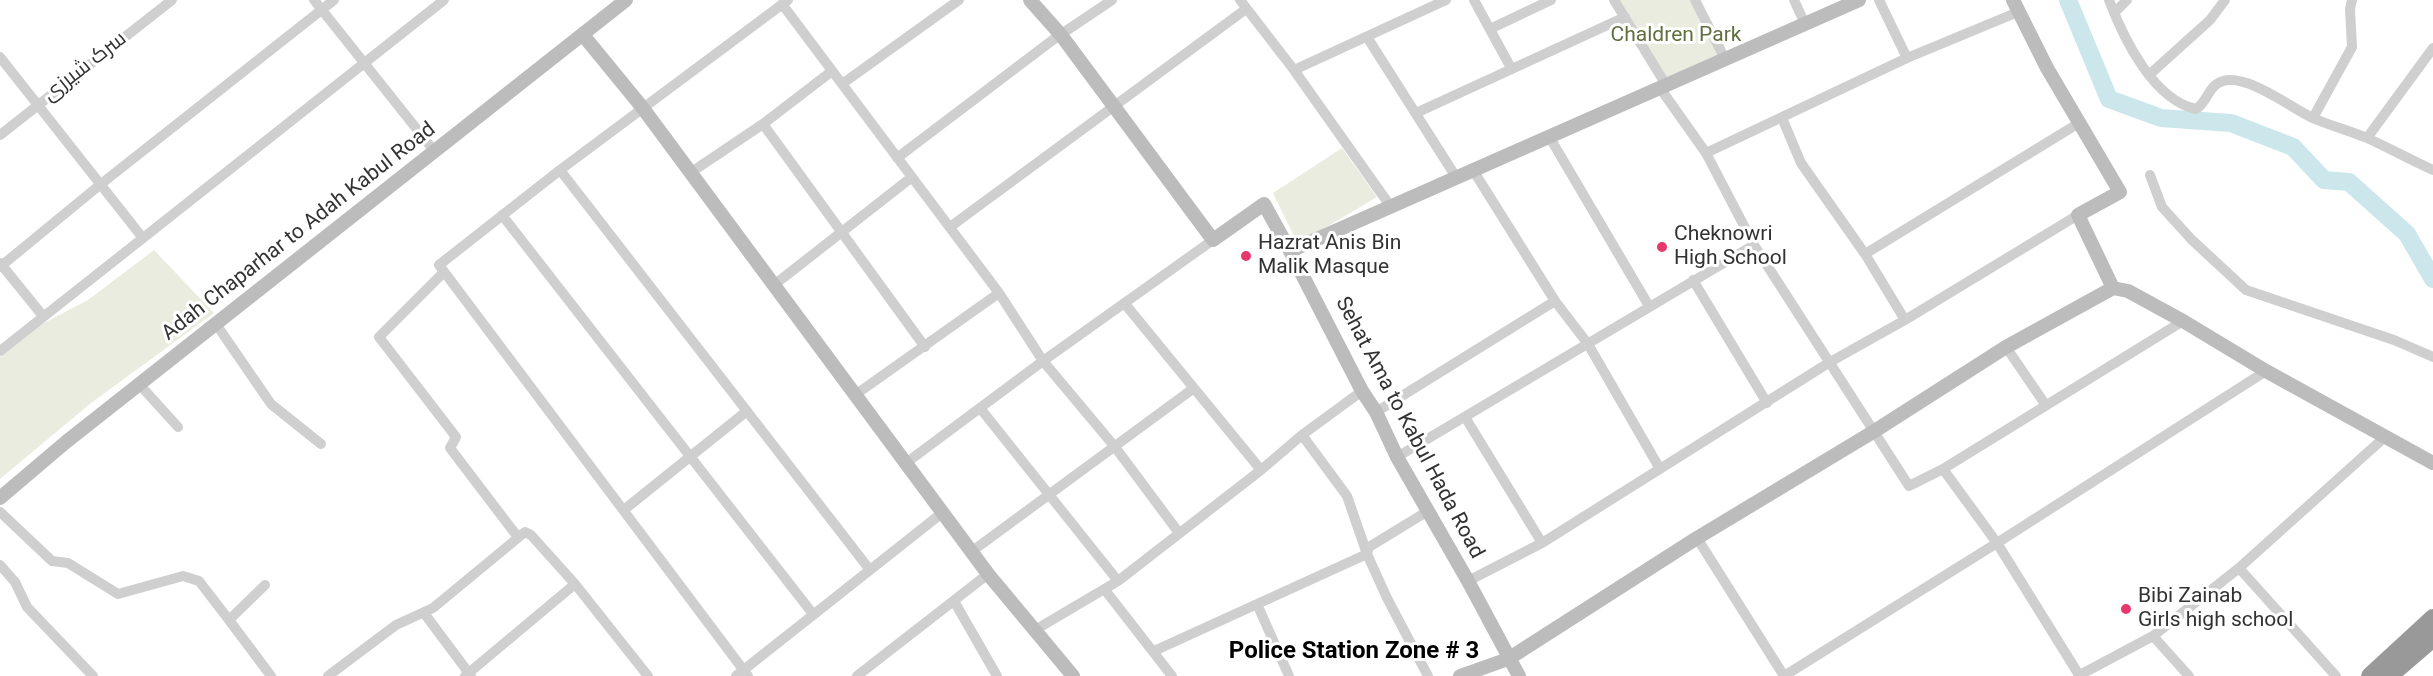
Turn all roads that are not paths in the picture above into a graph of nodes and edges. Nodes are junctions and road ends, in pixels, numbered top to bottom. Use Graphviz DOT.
graph roads {
  1 [pos="172,0"];
  2 [pos="314,0"];
  3 [pos="444,0"];
  4 [pos="626,0"];
  5 [pos="958,0"];
  6 [pos="1030,0"];
  7 [pos="1112,0"];
  8 [pos="1446,0"];
  9 [pos="1474,0"];
  10 [pos="1551,0"];
  11 [pos="1614,0"];
  12 [pos="1695,0"];
  13 [pos="1794,0"];
  14 [pos="1859,0"];
  15 [pos="1879,0"];
  16 [pos="2109,0"];
  17 [pos="2127,0"];
  18 [pos="2225,0"];
  19 [pos="2352,0"];
  20 [pos="785,2"];
  21 [pos="326,4"];
  22 [pos="1243,5"];
  23 [pos="2015,6"];
  24 [pos="2114,13"];
  25 [pos="1624,17"];
  26 [pos="1805,24"];
  27 [pos="1490,29"];
  28 [pos="583,35"];
  29 [pos="1061,35"];
  30 [pos="1367,37"];
  31 [pos="2433,48"];
  32 [pos="0,57"];
  33 [pos="1907,58"];
  34 [pos="1725,59"];
  35 [pos="366,61"];
  36 [pos="1511,68"];
  37 [pos="1294,70"];
  38 [pos="832,71"];
  39 [pos="2149,75"];
  40 [pos="842,84"];
  41 [pos="1663,86"];
  42 [pos="39,104"];
  43 [pos="1114,106"];
  44 [pos="642,107"];
  45 [pos="1416,113"];
  46 [pos="1782,118"];
  47 [pos="2313,118"];
  48 [pos="2079,123"];
  49 [pos="763,124"];
  50 [pos="0,135"];
  51 [pos="1550,138"];
  52 [pos="2367,138"];
  53 [pos="437,150"];
  54 [pos="1706,153"];
  55 [pos="897,158"];
  56 [pos="560,170"];
  57 [pos="1473,170"];
  58 [pos="2433,170"];
  59 [pos="690,172"];
  60 [pos="2150,175"];
  61 [pos="912,177"];
  62 [pos="1456,177"];
  63 [pos="101,184"];
  64 [pos="1391,207"];
  65 [pos="502,215"];
  66 [pos="2078,216"];
  67 [pos="950,227"];
  68 [pos="842,233"];
  69 [pos="142,237"];
  70 [pos="1213,240"];
  71 [pos="1754,244"];
  72 [pos="1290,251"];
  73 [pos="1865,254"];
  74 [pos="1,265"];
  75 [pos="444,272"];
  76 [pos="1693,280"];
  77 [pos="774,285"];
  78 [pos="2113,288"];
  79 [pos="999,293"];
  80 [pos="1556,301"];
  81 [pos="1125,304"];
  82 [pos="1649,306"];
  83 [pos="43,316"];
  84 [pos="1905,320"];
  85 [pos="2183,321"];
  86 [pos="216,324"];
  87 [pos="1588,344"];
  88 [pos="925,347"];
  89 [pos="2007,347"];
  90 [pos="0,351"];
  91 [pos="2433,357"];
  92 [pos="1043,361"];
  93 [pos="1830,362"];
  94 [pos="2266,371"];
  95 [pos="139,384"];
  96 [pos="1194,388"];
  97 [pos="1362,391"];
  98 [pos="855,395"];
  99 [pos="1767,403"];
  100 [pos="2045,404"];
  101 [pos="980,408"];
  102 [pos="747,411"];
  103 [pos="1376,412"];
  104 [pos="1465,417"];
  105 [pos="178,427"];
  106 [pos="1874,432"];
  107 [pos="1302,435"];
  108 [pos="2386,436"];
  109 [pos="321,444"];
  110 [pos="1115,447"];
  111 [pos="690,457"];
  112 [pos="1397,457"];
  113 [pos="906,463"];
  114 [pos="2433,463"];
  115 [pos="1943,468"];
  116 [pos="1660,469"];
  117 [pos="1261,470"];
  118 [pos="1051,495"];
  119 [pos="0,498"];
  120 [pos="625,509"];
  121 [pos="1428,511"];
  122 [pos="0,512"];
  123 [pos="942,513"];
  124 [pos="1179,533"];
  125 [pos="518,536"];
  126 [pos="1697,538"];
  127 [pos="1542,543"];
  128 [pos="1997,543"];
  129 [pos="971,552"];
  130 [pos="1367,554"];
  131 [pos="0,566"];
  132 [pos="2239,568"];
  133 [pos="870,570"];
  134 [pos="988,574"];
  135 [pos="1118,581"];
  136 [pos="1468,581"];
  137 [pos="575,584"];
  138 [pos="265,585"];
  139 [pos="1105,590"];
  140 [pos="954,601"];
  141 [pos="1257,604"];
  142 [pos="424,613"];
  143 [pos="813,614"];
  144 [pos="2433,618"];
  145 [pos="229,620"];
  146 [pos="1035,630"];
  147 [pos="2153,636"];
  148 [pos="2433,638"];
  149 [pos="1154,651"];
  150 [pos="1508,659"];
  151 [pos="743,674"];
  152 [pos="468,675"];
  153 [pos="2187,675"];
  154 [pos="93,676"];
  155 [pos="271,676"];
  156 [pos="328,676"];
  157 [pos="648,676"];
  158 [pos="857,676"];
  159 [pos="997,676"];
  160 [pos="1073,676"];
  161 [pos="1172,676"];
  162 [pos="1289,676"];
  163 [pos="1428,676"];
  164 [pos="1460,676"];
  165 [pos="1518,676"];
  166 [pos="1784,676"];
  167 [pos="2079,676"];
  168 [pos="2336,676"];
  169 [pos="2370,676"];
  170 [pos="2389,676"];
  1 -- 42 [label="street, سرک شیرزی"];
  2 -- 21 [label="street"];
  3 -- 35 [label="street"];
  4 -- 28 [label="main road, Adah Chaparhar to Adah Kabul Road"];
  5 -- 40 [label="street"];
  6 -- 29 [label="main road"];
  7 -- 29 [label="street"];
  8 -- 30 [label="street"];
  9 -- 27 [label="street"];
  10 -- 27 [label="street"];
  11 -- 25 [label="street"];
  12 -- 34 [label="street"];
  13 -- 26 [label="street"];
  14 -- 26 [label="main road"];
  15 -- 33 [label="street"];
  16 -- 24 [label="street"];
  17 -- 24 [label="street"];
  18 -- 39 [label="street"];
  19 -- 47 [label="street"];
  20 -- 38 [label="street"];
  20 -- 44 [label="street"];
  21 -- 35 [label="street"];
  21 -- 63 [label="street"];
  22 -- 37 [label="street"];
  22 -- 43 [label="street"];
  23 -- 33 [label="street"];
  23 -- 48 [label="main road"];
  24 -- 39 [label="street"];
  25 -- 36 [label="street"];
  25 -- 41 [label="street"];
  26 -- 34 [label="main road"];
  27 -- 36 [label="street"];
  28 -- 44 [label="main road"];
  28 -- 53 [label="main road, Adah Chaparhar to Adah Kabul Road"];
  29 -- 43 [label="main road"];
  29 -- 55 [label="street"];
  30 -- 37 [label="street"];
  30 -- 45 [label="street"];
  31 -- 52 [label="street"];
  32 -- 42 [label="street"];
  33 -- 46 [label="street"];
  34 -- 41 [label="main road"];
  35 -- 53 [label="street"];
  35 -- 69 [label="street"];
  36 -- 45 [label="street"];
  37 -- 64 [label="street"];
  38 -- 40 [label="street"];
  38 -- 49 [label="street"];
  39 -- 47 [label="street"];
  40 -- 55 [label="street"];
  41 -- 51 [label="main road"];
  41 -- 54 [label="street"];
  42 -- 50 [label="street, سرک شیرزی"];
  42 -- 63 [label="street"];
  43 -- 67 [label="street"];
  43 -- 70 [label="main road"];
  44 -- 56 [label="street"];
  44 -- 59 [label="main road"];
  45 -- 62 [label="street"];
  46 -- 54 [label="street"];
  46 -- 73 [label="street"];
  47 -- 52 [label="street"];
  48 -- 66 [label="main road"];
  48 -- 73 [label="street"];
  49 -- 59 [label="street"];
  49 -- 68 [label="street"];
  51 -- 57 [label="main road"];
  51 -- 82 [label="street"];
  52 -- 58 [label="street"];
  53 -- 86 [label="main road, Adah Chaparhar to Adah Kabul Road"];
  54 -- 71 [label="street"];
  55 -- 61 [label="street"];
  56 -- 65 [label="street"];
  56 -- 102 [label="street"];
  57 -- 62 [label="main road"];
  57 -- 80 [label="street"];
  59 -- 77 [label="main road"];
  60 -- 91 [label="street"];
  61 -- 67 [label="street"];
  61 -- 68 [label="street"];
  62 -- 64 [label="main road"];
  63 -- 69 [label="street"];
  63 -- 74 [label="street"];
  64 -- 72 [label="main road"];
  65 -- 75 [label="street"];
  65 -- 111 [label="street"];
  66 -- 78 [label="main road"];
  66 -- 84 [label="street"];
  67 -- 79 [label="street"];
  68 -- 77 [label="street"];
  68 -- 88 [label="street"];
  69 -- 83 [label="street"];
  70 -- 72 [label="main road, Sehat Ama to Kabul Hada Road"];
  70 -- 81 [label="street"];
  71 -- 76 [label="street"];
  71 -- 93 [label="street"];
  72 -- 97 [label="main road, Sehat Ama to Kabul Hada Road"];
  73 -- 84 [label="street"];
  74 -- 83 [label="street"];
  75 -- 120 [label="street"];
  75 -- 125 [label="street"];
  76 -- 82 [label="street"];
  76 -- 99 [label="street"];
  77 -- 98 [label="main road"];
  78 -- 85 [label="main road"];
  78 -- 89 [label="main road"];
  79 -- 88 [label="street"];
  79 -- 92 [label="street"];
  80 -- 87 [label="street"];
  80 -- 103 [label="street"];
  81 -- 92 [label="street"];
  81 -- 96 [label="street"];
  82 -- 87 [label="street"];
  83 -- 90 [label="street"];
  84 -- 93 [label="street"];
  85 -- 94 [label="main road"];
  85 -- 100 [label="street"];
  86 -- 95 [label="main road, Adah Chaparhar to Adah Kabul Road"];
  86 -- 109 [label="street"];
  87 -- 104 [label="street"];
  87 -- 116 [label="street"];
  88 -- 98 [label="street"];
  89 -- 100 [label="street"];
  89 -- 106 [label="main road"];
  92 -- 101 [label="street"];
  92 -- 110 [label="street"];
  93 -- 99 [label="street"];
  93 -- 106 [label="street"];
  94 -- 108 [label="main road"];
  94 -- 128 [label="street"];
  95 -- 105 [label="street"];
  95 -- 119 [label="main road, Adah Chaparhar to Adah Kabul Road"];
  96 -- 110 [label="street"];
  96 -- 117 [label="street"];
  97 -- 103 [label="main road, Sehat Ama to Kabul Hada Road"];
  97 -- 107 [label="street"];
  98 -- 113 [label="main road"];
  99 -- 116 [label="street"];
  100 -- 115 [label="street"];
  101 -- 113 [label="street"];
  101 -- 118 [label="street"];
  102 -- 111 [label="street"];
  102 -- 133 [label="street"];
  103 -- 112 [label="main road, Sehat Ama to Kabul Hada Road"];
  104 -- 112 [label="street"];
  104 -- 127 [label="street"];
  106 -- 115 [label="street"];
  106 -- 126 [label="main road"];
  107 -- 117 [label="street"];
  107 -- 130 [label="street"];
  108 -- 114 [label="main road"];
  108 -- 132 [label="street"];
  110 -- 118 [label="street"];
  110 -- 124 [label="street"];
  111 -- 120 [label="street"];
  111 -- 143 [label="street"];
  112 -- 121 [label="main road, Sehat Ama to Kabul Hada Road"];
  113 -- 123 [label="main road"];
  115 -- 128 [label="street"];
  116 -- 127 [label="street"];
  117 -- 124 [label="street"];
  118 -- 129 [label="street"];
  118 -- 135 [label="street"];
  120 -- 151 [label="street"];
  121 -- 130 [label="street"];
  121 -- 136 [label="main road, Sehat Ama to Kabul Hada Road"];
  122 -- 145 [label="street"];
  123 -- 129 [label="main road"];
  123 -- 133 [label="street"];
  124 -- 135 [label="street"];
  125 -- 137 [label="street"];
  125 -- 142 [label="street"];
  126 -- 150 [label="main road"];
  126 -- 166 [label="street"];
  127 -- 136 [label="street"];
  128 -- 166 [label="street"];
  128 -- 167 [label="street"];
  129 -- 134 [label="main road"];
  130 -- 141 [label="street"];
  130 -- 163 [label="street"];
  131 -- 154 [label="street"];
  132 -- 147 [label="street"];
  132 -- 168 [label="street"];
  133 -- 143 [label="street"];
  134 -- 140 [label="street"];
  134 -- 146 [label="main road"];
  135 -- 139 [label="street"];
  136 -- 150 [label="main road, Sehat Ama to Kabul Hada Road"];
  137 -- 152 [label="street"];
  137 -- 157 [label="street"];
  138 -- 145 [label="street"];
  139 -- 146 [label="street"];
  139 -- 149 [label="street"];
  140 -- 158 [label="street"];
  140 -- 159 [label="street"];
  141 -- 149 [label="street"];
  141 -- 162 [label="street"];
  142 -- 152 [label="street"];
  142 -- 156 [label="street"];
  143 -- 151 [label="street"];
  144 -- 169 [label="highway"];
  145 -- 155 [label="street"];
  146 -- 160 [label="main road"];
  147 -- 153 [label="street"];
  147 -- 167 [label="street"];
  148 -- 170 [label="highway"];
  149 -- 161 [label="street"];
  150 -- 164 [label="main road"];
  150 -- 165 [label="main road, Sehat Ama to Kabul Hada Road"];
}
